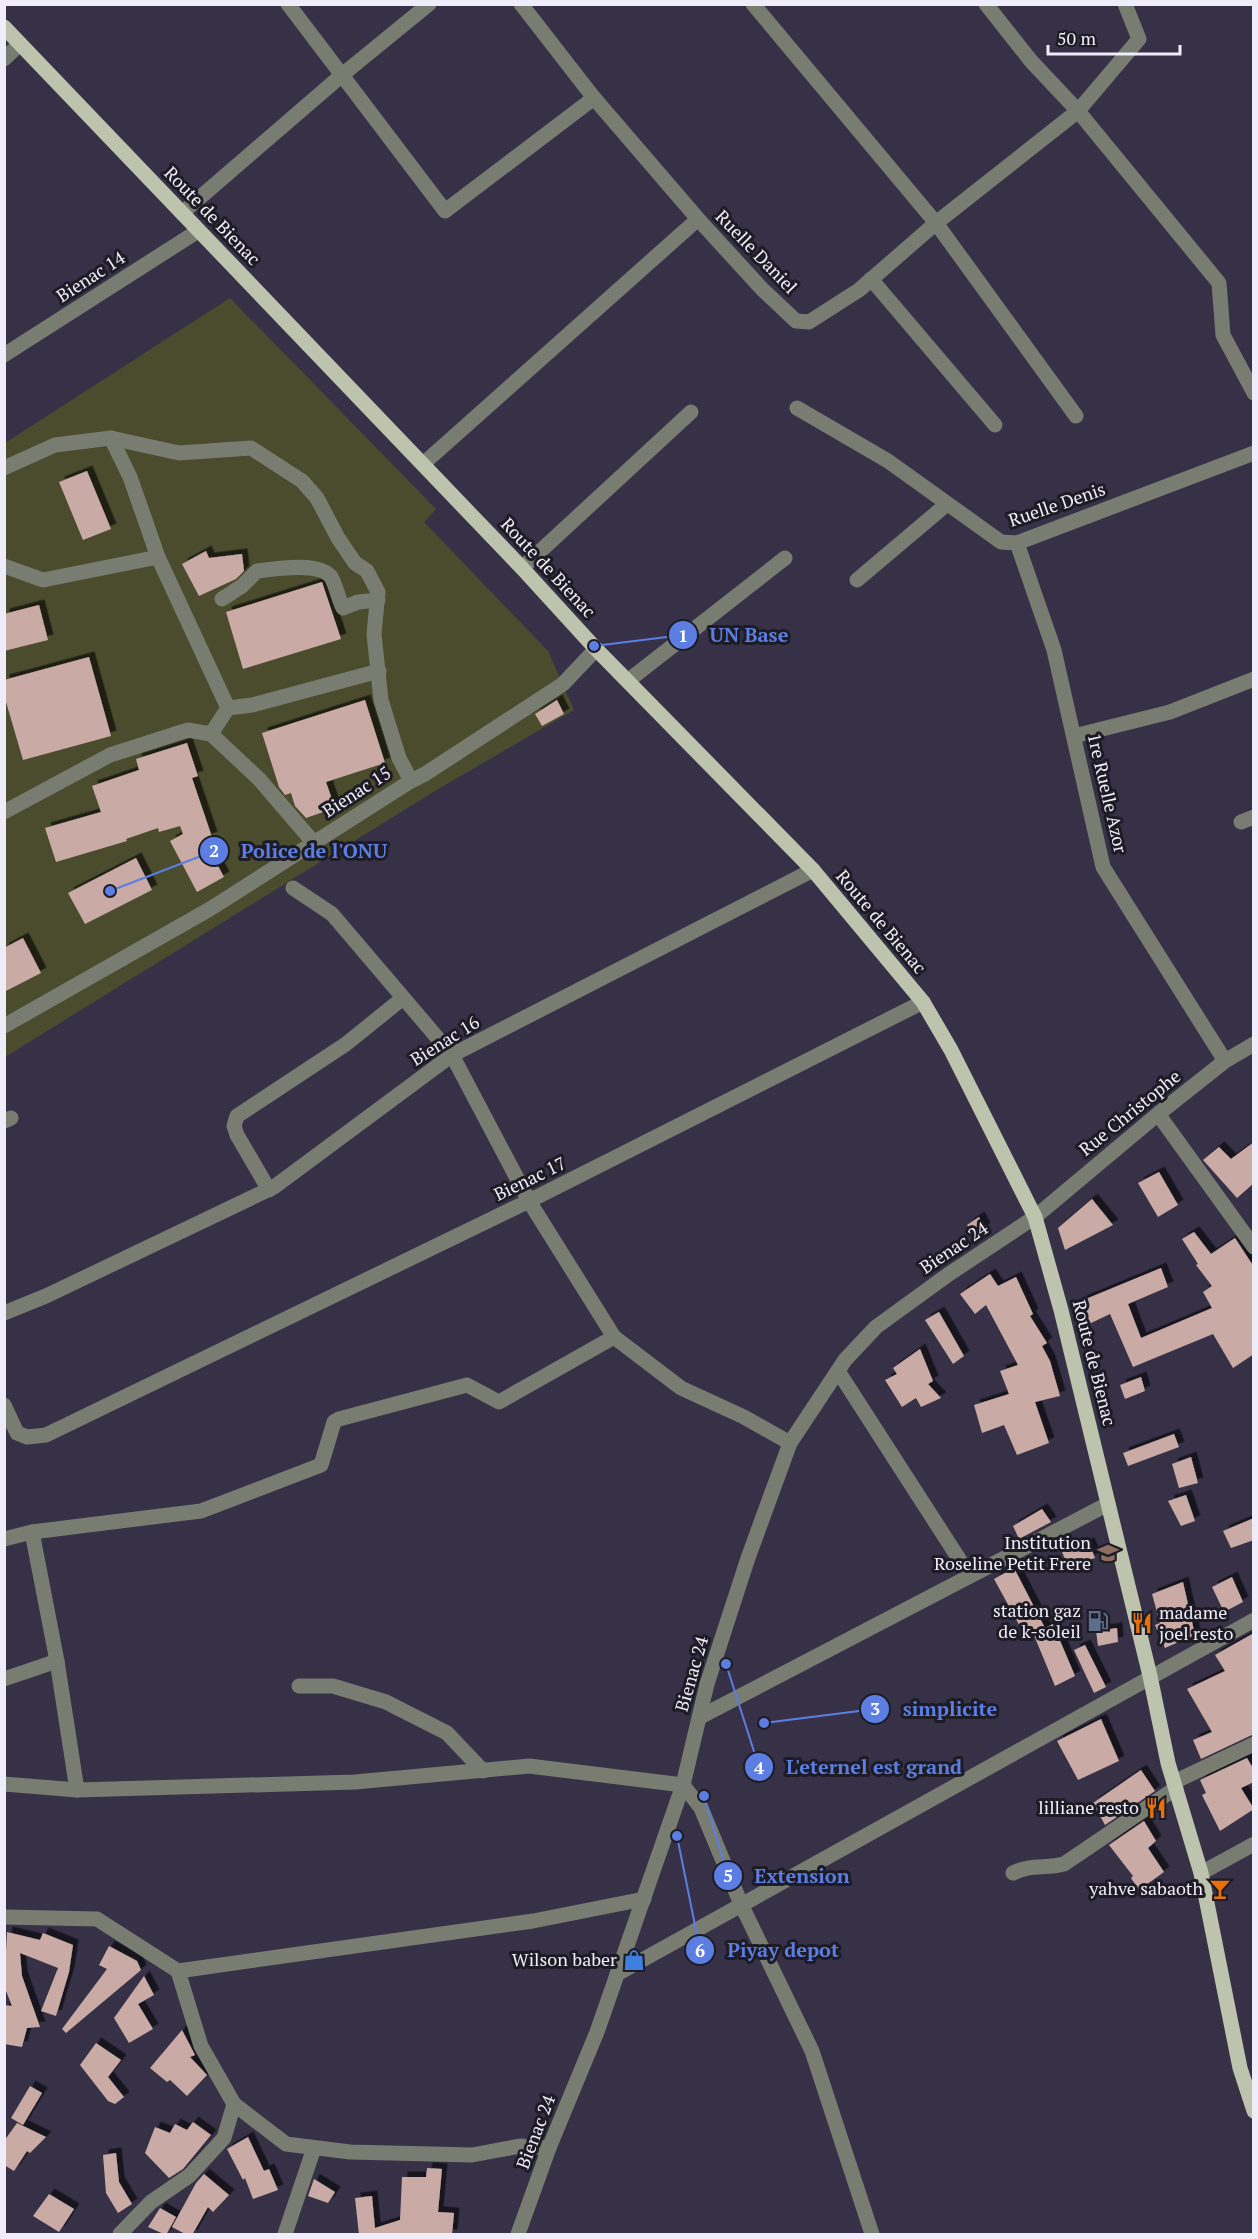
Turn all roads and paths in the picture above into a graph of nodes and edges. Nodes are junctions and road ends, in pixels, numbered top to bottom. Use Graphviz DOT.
graph roads {
  1 [pos="288,4"];
  2 [pos="429,4"];
  3 [pos="521,4"];
  4 [pos="753,4"];
  5 [pos="986,4"];
  6 [pos="1125,4"];
  7 [pos="4,27"];
  8 [pos="20,44"];
  9 [pos="4,59"];
  10 [pos="342,75"];
  11 [pos="594,98"];
  12 [pos="1078,111"];
  13 [pos="182,213"];
  14 [pos="698,219"];
  15 [pos="936,223"];
  16 [pos="198,231"];
  17 [pos="871,279"];
  18 [pos="4,356"];
  19 [pos="1254,393"];
  20 [pos="797,408"];
  21 [pos="691,412"];
  22 [pos="1076,416"];
  23 [pos="995,425"];
  24 [pos="111,438"];
  25 [pos="1254,453"];
  26 [pos="423,464"];
  27 [pos="4,468"];
  28 [pos="947,504"];
  29 [pos="1017,543"];
  30 [pos="158,557"];
  31 [pos="785,558"];
  32 [pos="4,566"];
  33 [pos="522,568"];
  34 [pos="857,580"];
  35 [pos="222,599"];
  36 [pos="378,600"];
  37 [pos="596,649"];
  38 [pos="379,671"];
  39 [pos="1254,679"];
  40 [pos="629,681"];
  41 [pos="228,708"];
  42 [pos="211,734"];
  43 [pos="1074,736"];
  44 [pos="411,781"];
  45 [pos="4,812"];
  46 [pos="314,843"];
  47 [pos="813,870"];
  48 [pos="293,888"];
  49 [pos="403,998"];
  50 [pos="923,1002"];
  51 [pos="4,1026"];
  52 [pos="1254,1044"];
  53 [pos="452,1055"];
  54 [pos="1225,1061"];
  55 [pos="1158,1114"];
  56 [pos="269,1190"];
  57 [pos="529,1201"];
  58 [pos="1035,1217"];
  59 [pos="1254,1248"];
  60 [pos="4,1313"];
  61 [pos="614,1337"];
  62 [pos="838,1371"];
  63 [pos="4,1405"];
  64 [pos="790,1443"];
  65 [pos="1108,1504"];
  66 [pos="32,1532"];
  67 [pos="4,1539"];
  68 [pos="970,1576"];
  69 [pos="1254,1620"];
  70 [pos="57,1661"];
  71 [pos="1150,1677"];
  72 [pos="4,1679"];
  73 [pos="299,1686"];
  74 [pos="700,1717"];
  75 [pos="1254,1744"];
  76 [pos="483,1771"];
  77 [pos="4,1784"];
  78 [pos="683,1785"];
  79 [pos="1175,1785"];
  80 [pos="77,1790"];
  81 [pos="1254,1844"];
  82 [pos="1013,1873"];
  83 [pos="1201,1873"];
  84 [pos="644,1899"];
  85 [pos="741,1904"];
  86 [pos="4,1917"];
  87 [pos="178,1971"];
  88 [pos="617,1974"];
  89 [pos="234,2104"];
  90 [pos="1254,2111"];
  91 [pos="314,2148"];
  92 [pos="549,2148"];
  93 [pos="120,2235"];
  94 [pos="285,2235"];
  95 [pos="518,2235"];
  96 [pos="872,2235"];
  1 -- 10 [label="street"];
  2 -- 10 [label="street"];
  3 -- 11 [label="street"];
  4 -- 15 [label="street"];
  5 -- 12 [label="street"];
  6 -- 12 [label="street, Ruelle Daniel"];
  7 -- 8 [label="main road, Route de Bienac"];
  8 -- 9 [label="street"];
  8 -- 13 [label="main road, Route de Bienac"];
  10 -- 11 [label="street"];
  10 -- 13 [label="street"];
  11 -- 14 [label="street"];
  12 -- 15 [label="street, Ruelle Daniel"];
  12 -- 19 [label="street"];
  13 -- 16 [label="main road, Route de Bienac"];
  14 -- 17 [label="street, Ruelle Daniel"];
  14 -- 26 [label="street, Ruelle Daniel"];
  15 -- 17 [label="street, Ruelle Daniel"];
  15 -- 22 [label="street"];
  16 -- 18 [label="street, Bienac 14"];
  16 -- 26 [label="main road, Route de Bienac"];
  17 -- 23 [label="street"];
  20 -- 28 [label="street, Ruelle Denis"];
  21 -- 33 [label="street"];
  24 -- 27 [label="street"];
  24 -- 30 [label="street"];
  24 -- 36 [label="street"];
  25 -- 29 [label="street, Ruelle Denis"];
  26 -- 33 [label="main road, Route de Bienac"];
  28 -- 29 [label="street, Ruelle Denis"];
  28 -- 34 [label="street"];
  29 -- 43 [label="street, 1re Ruelle Azor"];
  30 -- 32 [label="street"];
  30 -- 41 [label="street"];
  31 -- 40 [label="street"];
  33 -- 37 [label="main road, Route de Bienac"];
  35 -- 36 [label="street"];
  36 -- 38 [label="street"];
  37 -- 40 [label="main road, Route de Bienac"];
  37 -- 44 [label="street, Bienac 15"];
  38 -- 41 [label="street"];
  38 -- 44 [label="street"];
  39 -- 43 [label="street"];
  40 -- 47 [label="main road, Route de Bienac"];
  41 -- 42 [label="street"];
  42 -- 45 [label="street"];
  42 -- 46 [label="street"];
  43 -- 54 [label="street, 1re Ruelle Azor"];
  44 -- 46 [label="street, Bienac 15"];
  46 -- 51 [label="street, Bienac 15"];
  47 -- 50 [label="main road, Route de Bienac"];
  47 -- 53 [label="street, Bienac 16"];
  48 -- 49 [label="street"];
  49 -- 53 [label="street"];
  49 -- 56 [label="street"];
  50 -- 57 [label="street, Bienac 17"];
  50 -- 58 [label="main road, Route de Bienac"];
  52 -- 54 [label="street, Rue Christophe"];
  53 -- 56 [label="street, Bienac 16"];
  53 -- 57 [label="street"];
  54 -- 55 [label="street, Rue Christophe"];
  55 -- 58 [label="street, Rue Christophe"];
  55 -- 59 [label="street"];
  56 -- 60 [label="street, Bienac 16"];
  57 -- 61 [label="street"];
  57 -- 63 [label="street, Bienac 17"];
  58 -- 62 [label="street, Bienac 24"];
  58 -- 65 [label="main road, Route de Bienac"];
  61 -- 64 [label="street"];
  61 -- 66 [label="street"];
  62 -- 64 [label="street, Bienac 24"];
  62 -- 68 [label="street"];
  64 -- 74 [label="street, Bienac 24"];
  65 -- 68 [label="street"];
  65 -- 71 [label="main road, Route de Bienac"];
  66 -- 67 [label="street"];
  66 -- 70 [label="street"];
  68 -- 74 [label="street"];
  69 -- 71 [label="street"];
  70 -- 72 [label="street"];
  70 -- 80 [label="street"];
  71 -- 79 [label="main road, Route de Bienac"];
  71 -- 85 [label="street"];
  73 -- 76 [label="street"];
  74 -- 78 [label="street, Bienac 24"];
  75 -- 79 [label="street"];
  76 -- 78 [label="street"];
  76 -- 80 [label="street"];
  77 -- 80 [label="street"];
  78 -- 84 [label="street, Bienac 24"];
  78 -- 85 [label="street"];
  79 -- 82 [label="street"];
  79 -- 83 [label="main road, Route de Bienac"];
  81 -- 83 [label="street"];
  83 -- 90 [label="main road, Route de Bienac"];
  84 -- 87 [label="street"];
  84 -- 88 [label="street, Bienac 24"];
  85 -- 88 [label="street"];
  85 -- 96 [label="street"];
  86 -- 87 [label="street"];
  87 -- 89 [label="street"];
  88 -- 92 [label="street, Bienac 24"];
  89 -- 91 [label="street"];
  89 -- 93 [label="street"];
  91 -- 92 [label="street"];
  91 -- 94 [label="street"];
  92 -- 95 [label="street, Bienac 24"];
}
